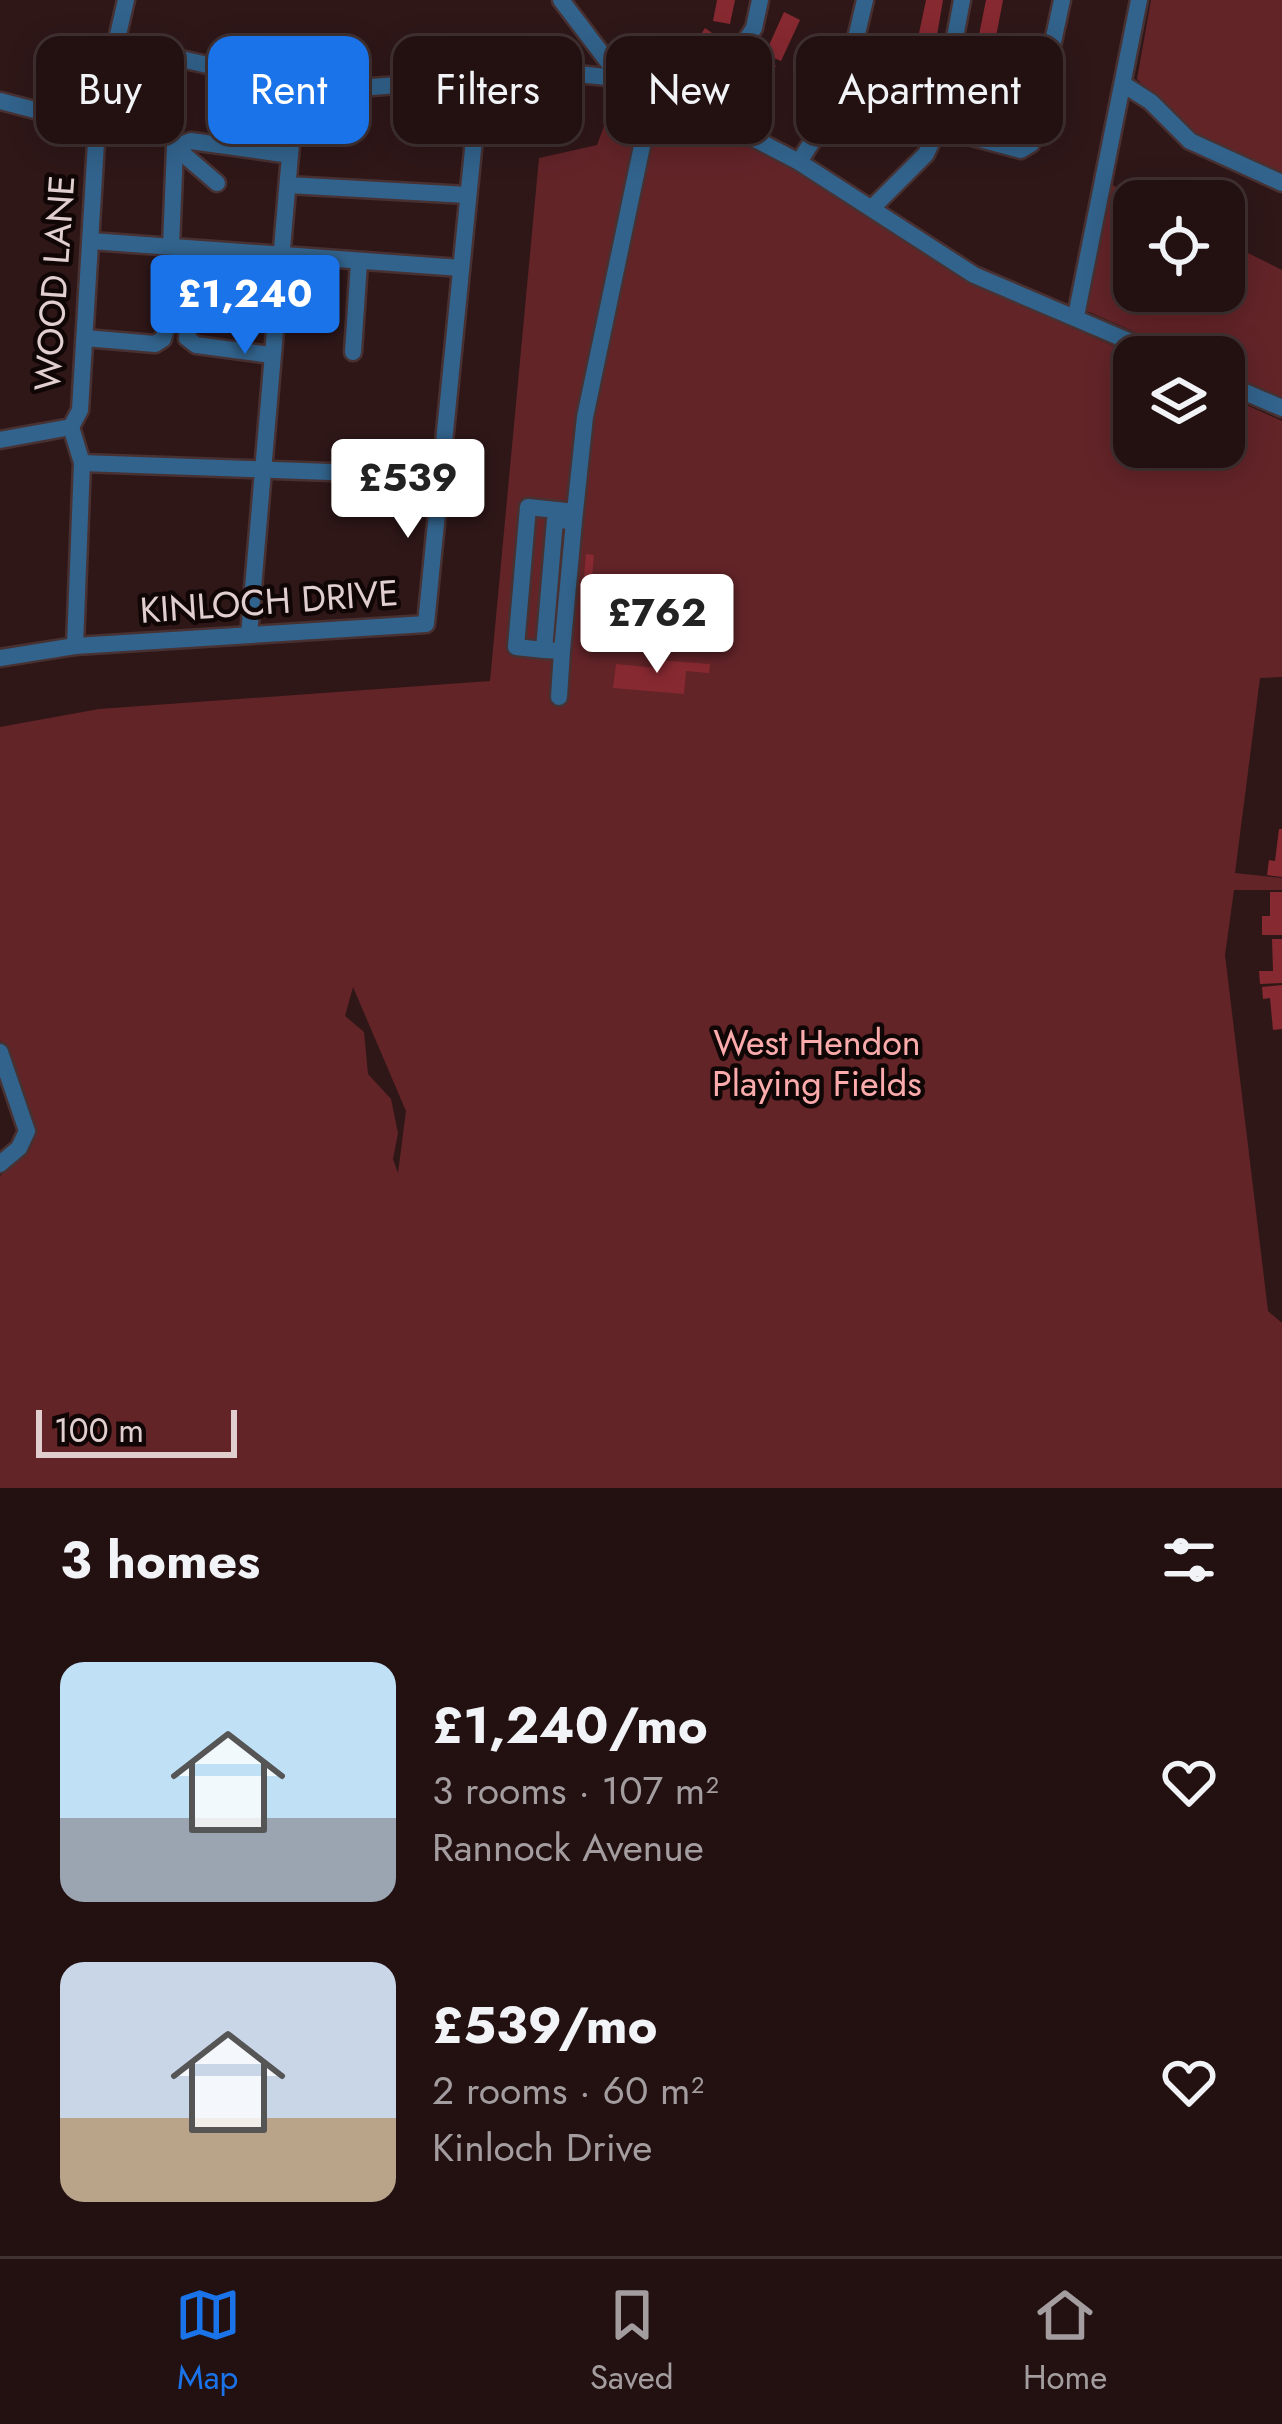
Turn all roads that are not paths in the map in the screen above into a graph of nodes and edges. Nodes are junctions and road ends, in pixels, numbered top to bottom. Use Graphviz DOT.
graph roads {
  1 [pos="125,0"];
  2 [pos="561,0"];
  3 [pos="760,0"];
  4 [pos="865,0"];
  5 [pos="962,0"];
  6 [pos="1062,0"];
  7 [pos="1139,0"];
  8 [pos="117,36"];
  9 [pos="749,36"];
  10 [pos="955,36"];
  11 [pos="1054,36"];
  12 [pos="589,39"];
  13 [pos="606,56"];
  14 [pos="582,59"];
  15 [pos="1123,84"];
  16 [pos="0,101"];
  17 [pos="36,110"];
  18 [pos="96,144"];
  19 [pos="291,144"];
  20 [pos="473,144"];
  21 [pos="642,144"];
  22 [pos="766,144"];
  23 [pos="931,144"];
  24 [pos="996,144"];
  25 [pos="1031,144"];
  26 [pos="175,147"];
  27 [pos="290,154"];
  28 [pos="800,163"];
  29 [pos="217,183"];
  30 [pos="1282,183"];
  31 [pos="288,185"];
  32 [pos="468,194"];
  33 [pos="872,208"];
  34 [pos="91,241"];
  35 [pos="170,246"];
  36 [pos="281,254"];
  37 [pos="359,262"];
  38 [pos="461,268"];
  39 [pos="1076,316"];
  40 [pos="189,317"];
  41 [pos="166,328"];
  42 [pos="1120,336"];
  43 [pos="85,338"];
  44 [pos="353,352"];
  45 [pos="272,355"];
  46 [pos="1245,392"];
  47 [pos="1282,408"];
  48 [pos="71,427"];
  49 [pos="0,440"];
  50 [pos="82,464"];
  51 [pos="262,470"];
  52 [pos="441,476"];
  53 [pos="575,517"];
  54 [pos="249,635"];
  55 [pos="75,646"];
  56 [pos="553,651"];
  57 [pos="0,658"];
  58 [pos="559,697"];
  59 [pos="0,1052"];
  60 [pos="0,1164"];
  1 -- 8 [label="street, WOOD LANE"];
  2 -- 12 [label="street"];
  3 -- 9 [label="street"];
  4 -- 28 [label="street"];
  5 -- 10 [label="street"];
  6 -- 11 [label="street"];
  7 -- 15 [label="street"];
  12 -- 13 [label="street"];
  12 -- 14 [label="street"];
  15 -- 30 [label="street"];
  15 -- 39 [label="street"];
  16 -- 17 [label="street"];
  18 -- 34 [label="street, WOOD LANE"];
  19 -- 27 [label="street"];
  20 -- 32 [label="street, KINLOCH DRIVE"];
  21 -- 53 [label="street"];
  22 -- 28 [label="street"];
  23 -- 33 [label="street"];
  24 -- 25 [label="street"];
  26 -- 27 [label="street"];
  26 -- 29 [label="street"];
  26 -- 35 [label="street"];
  27 -- 31 [label="street"];
  28 -- 33 [label="street"];
  31 -- 32 [label="street"];
  31 -- 36 [label="street"];
  32 -- 38 [label="street, KINLOCH DRIVE"];
  33 -- 39 [label="street"];
  34 -- 35 [label="street"];
  34 -- 43 [label="street, WOOD LANE"];
  35 -- 36 [label="street"];
  36 -- 37 [label="street"];
  36 -- 45 [label="street"];
  37 -- 38 [label="street"];
  37 -- 44 [label="street"];
  38 -- 52 [label="street, KINLOCH DRIVE"];
  39 -- 42 [label="street"];
  40 -- 45 [label="street"];
  41 -- 43 [label="street"];
  43 -- 48 [label="street, WOOD LANE"];
  45 -- 51 [label="street"];
  46 -- 47 [label="street"];
  48 -- 49 [label="street, WOOD LANE"];
  48 -- 50 [label="street"];
  50 -- 51 [label="street"];
  50 -- 55 [label="street"];
  51 -- 52 [label="street"];
  51 -- 54 [label="street"];
  52 -- 54 [label="street, KINLOCH DRIVE"];
  53 -- 56 [label="street"];
  53 -- 56 [label="street"];
  54 -- 55 [label="street, KINLOCH DRIVE"];
  55 -- 57 [label="street, KINLOCH DRIVE"];
  56 -- 58 [label="street"];
  59 -- 60 [label="street"];
}
